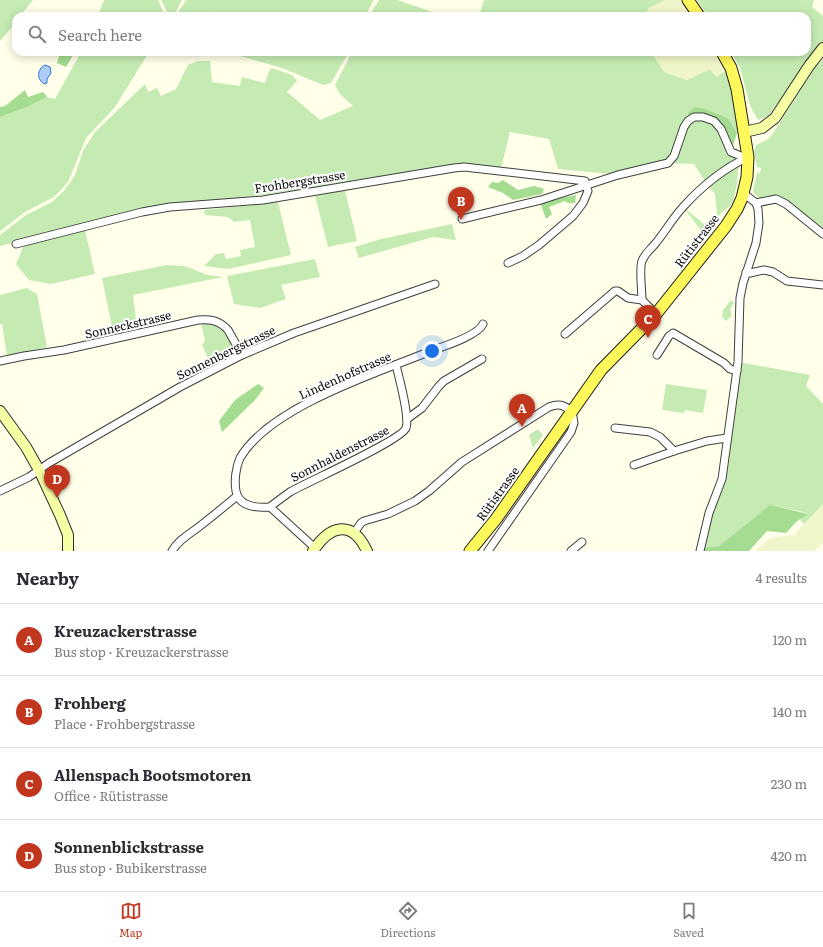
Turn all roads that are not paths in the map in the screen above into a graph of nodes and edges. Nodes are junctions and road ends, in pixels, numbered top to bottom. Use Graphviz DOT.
graph roads {
  1 [pos="688,0"];
  2 [pos="696,12"];
  3 [pos="823,48"];
  4 [pos="724,56"];
  5 [pos="744,132"];
  6 [pos="748,157"];
  7 [pos="587,186"];
  8 [pos="743,193"];
  9 [pos="756,202"];
  10 [pos="462,218"];
  11 [pos="823,234"];
  12 [pos="16,244"];
  13 [pos="508,263"];
  14 [pos="746,272"];
  15 [pos="435,284"];
  16 [pos="823,285"];
  17 [pos="642,300"];
  18 [pos="656,314"];
  19 [pos="483,324"];
  20 [pos="565,334"];
  21 [pos="242,355"];
  22 [pos="657,355"];
  23 [pos="482,360"];
  24 [pos="0,361"];
  25 [pos="396,365"];
  26 [pos="737,371"];
  27 [pos="572,411"];
  28 [pos="0,413"];
  29 [pos="407,419"];
  30 [pos="615,428"];
  31 [pos="727,438"];
  32 [pos="674,451"];
  33 [pos="634,465"];
  34 [pos="39,470"];
  35 [pos="0,491"];
  36 [pos="237,496"];
  37 [pos="270,507"];
  38 [pos="354,533"];
  39 [pos="582,542"];
  40 [pos="314,549"];
  41 [pos="68,551"];
  42 [pos="172,551"];
  43 [pos="367,551"];
  44 [pos="470,551"];
  45 [pos="488,551"];
  46 [pos="571,551"];
  47 [pos="700,551"];
  1 -- 2 [label="main road"];
  3 -- 5 [label="street"];
  4 -- 5 [label="main road, Rütistrasse"];
  5 -- 6 [label="main road, Rütistrasse"];
  6 -- 7 [label="street"];
  6 -- 8 [label="main road, Rütistrasse"];
  6 -- 17 [label="street"];
  7 -- 10 [label="street"];
  7 -- 12 [label="street, Frohbergstrasse"];
  7 -- 13 [label="street"];
  8 -- 9 [label="street"];
  8 -- 18 [label="main road, Rütistrasse"];
  9 -- 11 [label="street"];
  9 -- 14 [label="street"];
  14 -- 16 [label="street"];
  14 -- 26 [label="street"];
  15 -- 21 [label="street, Sonnenbergstrasse"];
  17 -- 18 [label="street"];
  17 -- 20 [label="street"];
  18 -- 27 [label="main road, Rütistrasse"];
  19 -- 25 [label="street, Lindenhofstrasse"];
  21 -- 24 [label="street, Sonneckstrasse"];
  21 -- 34 [label="street, Sonnenbergstrasse"];
  22 -- 26 [label="street"];
  23 -- 29 [label="street"];
  25 -- 29 [label="street"];
  25 -- 36 [label="street, Lindenhofstrasse"];
  26 -- 31 [label="street"];
  27 -- 38 [label="street"];
  27 -- 44 [label="main road, Rütistrasse"];
  27 -- 45 [label="street, Rütistrasse"];
  28 -- 34 [label="street"];
  29 -- 37 [label="street, Sonnhaldenstrasse"];
  30 -- 32 [label="street"];
  31 -- 32 [label="street"];
  31 -- 47 [label="street"];
  32 -- 33 [label="street"];
  34 -- 35 [label="street, Sonnenbergstrasse"];
  34 -- 41 [label="street"];
  36 -- 37 [label="street"];
  36 -- 42 [label="street"];
  37 -- 40 [label="street"];
  38 -- 40 [label="street"];
  38 -- 43 [label="street"];
  39 -- 46 [label="street"];
}
